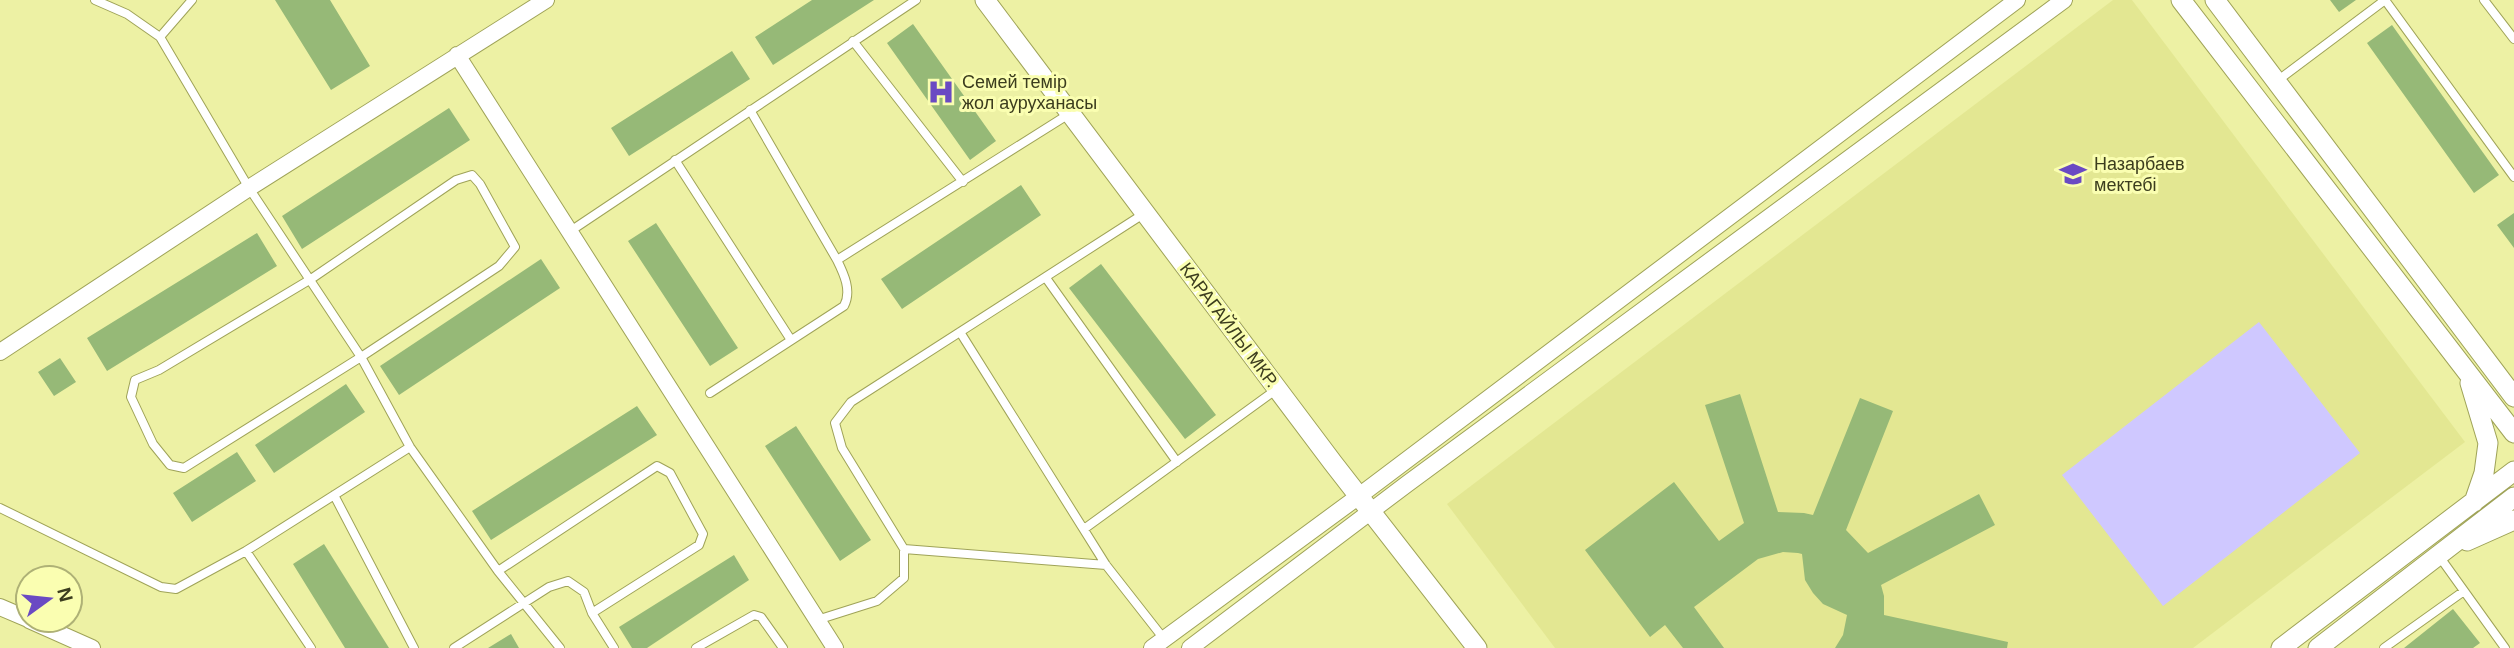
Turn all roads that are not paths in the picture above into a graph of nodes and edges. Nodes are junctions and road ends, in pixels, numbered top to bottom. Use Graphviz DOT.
graph roads {
  1 [pos="95,0"];
  2 [pos="192,0"];
  3 [pos="546,0"];
  4 [pos="916,0"];
  5 [pos="985,0"];
  6 [pos="2017,0"];
  7 [pos="2064,0"];
  8 [pos="2181,0"];
  9 [pos="2215,0"];
  10 [pos="2385,0"];
  11 [pos="2484,0"];
  12 [pos="160,37"];
  13 [pos="2514,39"];
  14 [pos="853,41"];
  15 [pos="457,55"];
  16 [pos="2277,81"];
  17 [pos="750,110"];
  18 [pos="1070,113"];
  19 [pos="675,160"];
  20 [pos="2514,177"];
  21 [pos="963,183"];
  22 [pos="249,188"];
  23 [pos="1144,213"];
  24 [pos="569,232"];
  25 [pos="837,260"];
  26 [pos="1046,278"];
  27 [pos="311,279"];
  28 [pos="960,331"];
  29 [pos="791,340"];
  30 [pos="0,352"];
  31 [pos="360,357"];
  32 [pos="2467,372"];
  33 [pos="1277,389"];
  34 [pos="2511,389"];
  35 [pos="710,393"];
  36 [pos="2514,433"];
  37 [pos="410,447"];
  38 [pos="1177,462"];
  39 [pos="2514,471"];
  40 [pos="334,495"];
  41 [pos="2514,497"];
  42 [pos="2474,502"];
  43 [pos="1365,504"];
  44 [pos="0,508"];
  45 [pos="2514,520"];
  46 [pos="1084,529"];
  47 [pos="904,549"];
  48 [pos="246,551"];
  49 [pos="2442,551"];
  50 [pos="1106,565"];
  51 [pos="498,571"];
  52 [pos="2464,591"];
  53 [pos="523,602"];
  54 [pos="592,613"];
  55 [pos="817,620"];
  56 [pos="60,634"];
  57 [pos="1158,644"];
  58 [pos="92,648"];
  59 [pos="311,648"];
  60 [pos="414,648"];
  61 [pos="454,648"];
  62 [pos="560,648"];
  63 [pos="614,648"];
  64 [pos="696,648"];
  65 [pos="783,648"];
  66 [pos="835,648"];
  67 [pos="1190,648"];
  68 [pos="1476,648"];
  69 [pos="2281,648"];
  70 [pos="2318,648"];
  71 [pos="2384,648"];
  72 [pos="2505,648"];
  1 -- 12 [label="lane"];
  2 -- 12 [label="lane"];
  3 -- 15 [label="street"];
  4 -- 14 [label="lane"];
  5 -- 18 [label="street, КАРАГАЙЛЫ МКР."];
  6 -- 43 [label="street"];
  7 -- 43 [label="street"];
  8 -- 32 [label="street"];
  9 -- 16 [label="street"];
  10 -- 16 [label="lane"];
  10 -- 20 [label="lane"];
  11 -- 13 [label="lane"];
  12 -- 22 [label="lane"];
  14 -- 17 [label="lane"];
  14 -- 21 [label="lane"];
  15 -- 22 [label="street"];
  15 -- 24 [label="street"];
  16 -- 34 [label="street"];
  17 -- 19 [label="lane"];
  17 -- 25 [label="lane"];
  18 -- 21 [label="lane"];
  18 -- 23 [label="street, КАРАГАЙЛЫ МКР."];
  19 -- 24 [label="lane"];
  19 -- 29 [label="lane"];
  21 -- 25 [label="lane"];
  22 -- 27 [label="lane"];
  22 -- 30 [label="street"];
  23 -- 26 [label="lane"];
  23 -- 33 [label="street, КАРАГАЙЛЫ МКР."];
  24 -- 55 [label="street"];
  25 -- 29 [label="lane"];
  26 -- 28 [label="lane"];
  26 -- 38 [label="lane"];
  27 -- 31 [label="lane"];
  27 -- 31 [label="lane"];
  27 -- 31 [label="lane"];
  28 -- 46 [label="lane"];
  28 -- 47 [label="lane"];
  29 -- 35 [label="lane"];
  31 -- 37 [label="lane"];
  32 -- 36 [label="street"];
  32 -- 42 [label="street"];
  33 -- 38 [label="lane"];
  33 -- 43 [label="street, КАРАГАЙЛЫ МКР."];
  37 -- 40 [label="lane"];
  37 -- 51 [label="lane"];
  38 -- 46 [label="lane"];
  39 -- 42 [label="street"];
  40 -- 48 [label="lane"];
  40 -- 60 [label="lane"];
  41 -- 49 [label="street"];
  42 -- 69 [label="street"];
  43 -- 57 [label="street"];
  43 -- 67 [label="street"];
  43 -- 68 [label="street, КАРАГАЙЛЫ МКР."];
  44 -- 48 [label="lane"];
  45 -- 49 [label="street"];
  46 -- 50 [label="lane"];
  47 -- 50 [label="lane"];
  47 -- 55 [label="lane"];
  48 -- 59 [label="lane"];
  49 -- 52 [label="lane"];
  49 -- 70 [label="street"];
  50 -- 57 [label="lane"];
  51 -- 53 [label="lane"];
  51 -- 54 [label="lane"];
  52 -- 71 [label="lane"];
  52 -- 72 [label="lane"];
  53 -- 54 [label="lane"];
  53 -- 61 [label="lane"];
  53 -- 62 [label="lane"];
  54 -- 63 [label="lane"];
  55 -- 66 [label="street"];
  56 -- 58 [label="street"];
  64 -- 65 [label="lane"];
}
